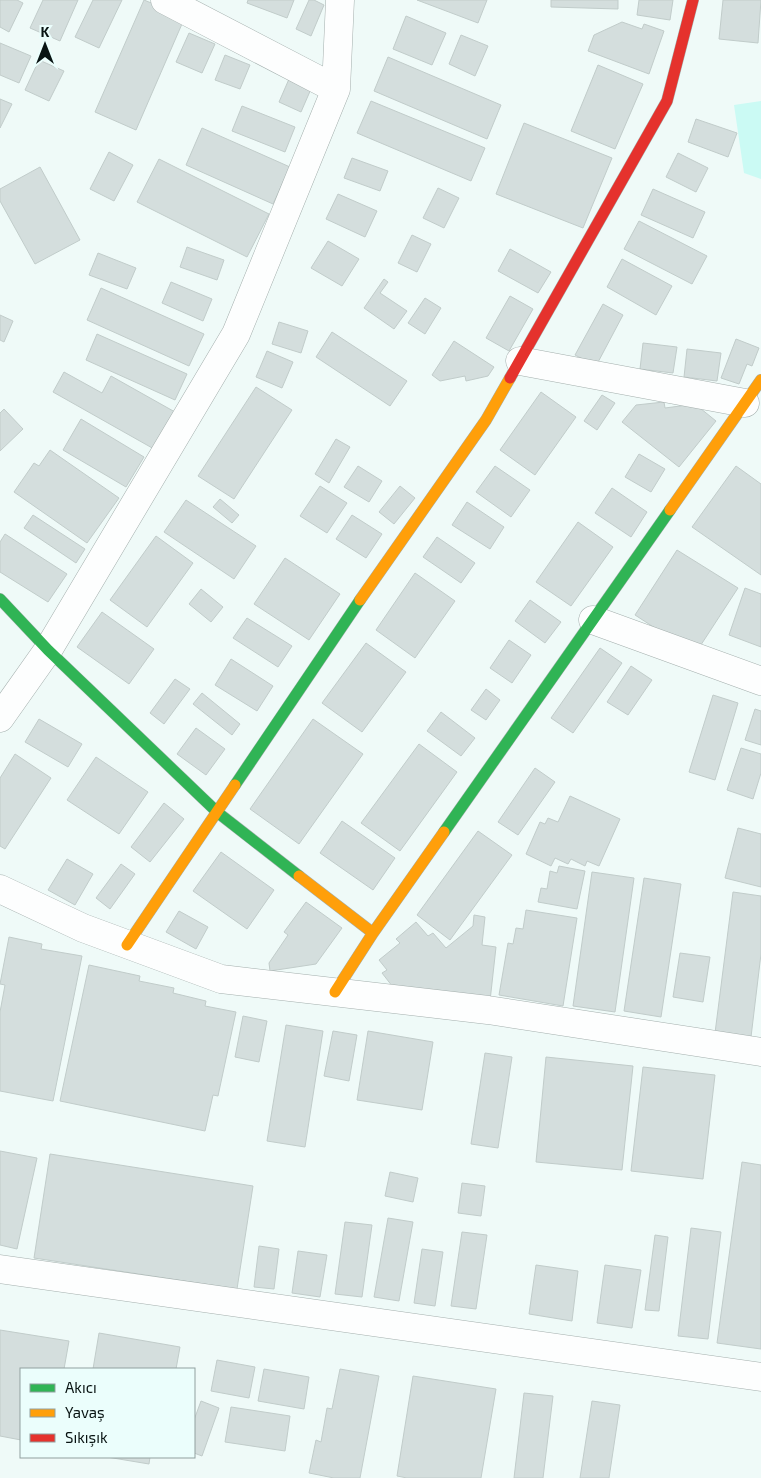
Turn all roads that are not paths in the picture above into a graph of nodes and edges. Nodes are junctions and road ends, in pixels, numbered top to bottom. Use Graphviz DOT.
graph roads {
  1 [pos="165,0"];
  2 [pos="340,0"];
  3 [pos="692,0"];
  4 [pos="336,89"];
  5 [pos="520,361"];
  6 [pos="761,380"];
  7 [pos="746,403"];
  8 [pos="0,599"];
  9 [pos="593,620"];
  10 [pos="48,650"];
  11 [pos="761,681"];
  12 [pos="0,718"];
  13 [pos="218,812"];
  14 [pos="0,889"];
  15 [pos="373,933"];
  16 [pos="127,945"];
  17 [pos="335,992"];
  18 [pos="761,1052"];
  19 [pos="0,1268"];
  20 [pos="761,1377"];
  1 -- 4 [label="street"];
  2 -- 4 [label="street"];
  3 -- 5 [label="street"];
  4 -- 10 [label="street"];
  5 -- 7 [label="street"];
  5 -- 13 [label="street"];
  6 -- 7 [label="street"];
  7 -- 9 [label="street"];
  8 -- 10 [label="street"];
  9 -- 11 [label="street"];
  9 -- 15 [label="street"];
  10 -- 12 [label="street"];
  10 -- 13 [label="street"];
  13 -- 15 [label="street"];
  13 -- 16 [label="street"];
  14 -- 16 [label="street"];
  15 -- 17 [label="street"];
  16 -- 17 [label="street"];
  17 -- 18 [label="street"];
  19 -- 20 [label="street"];
}
